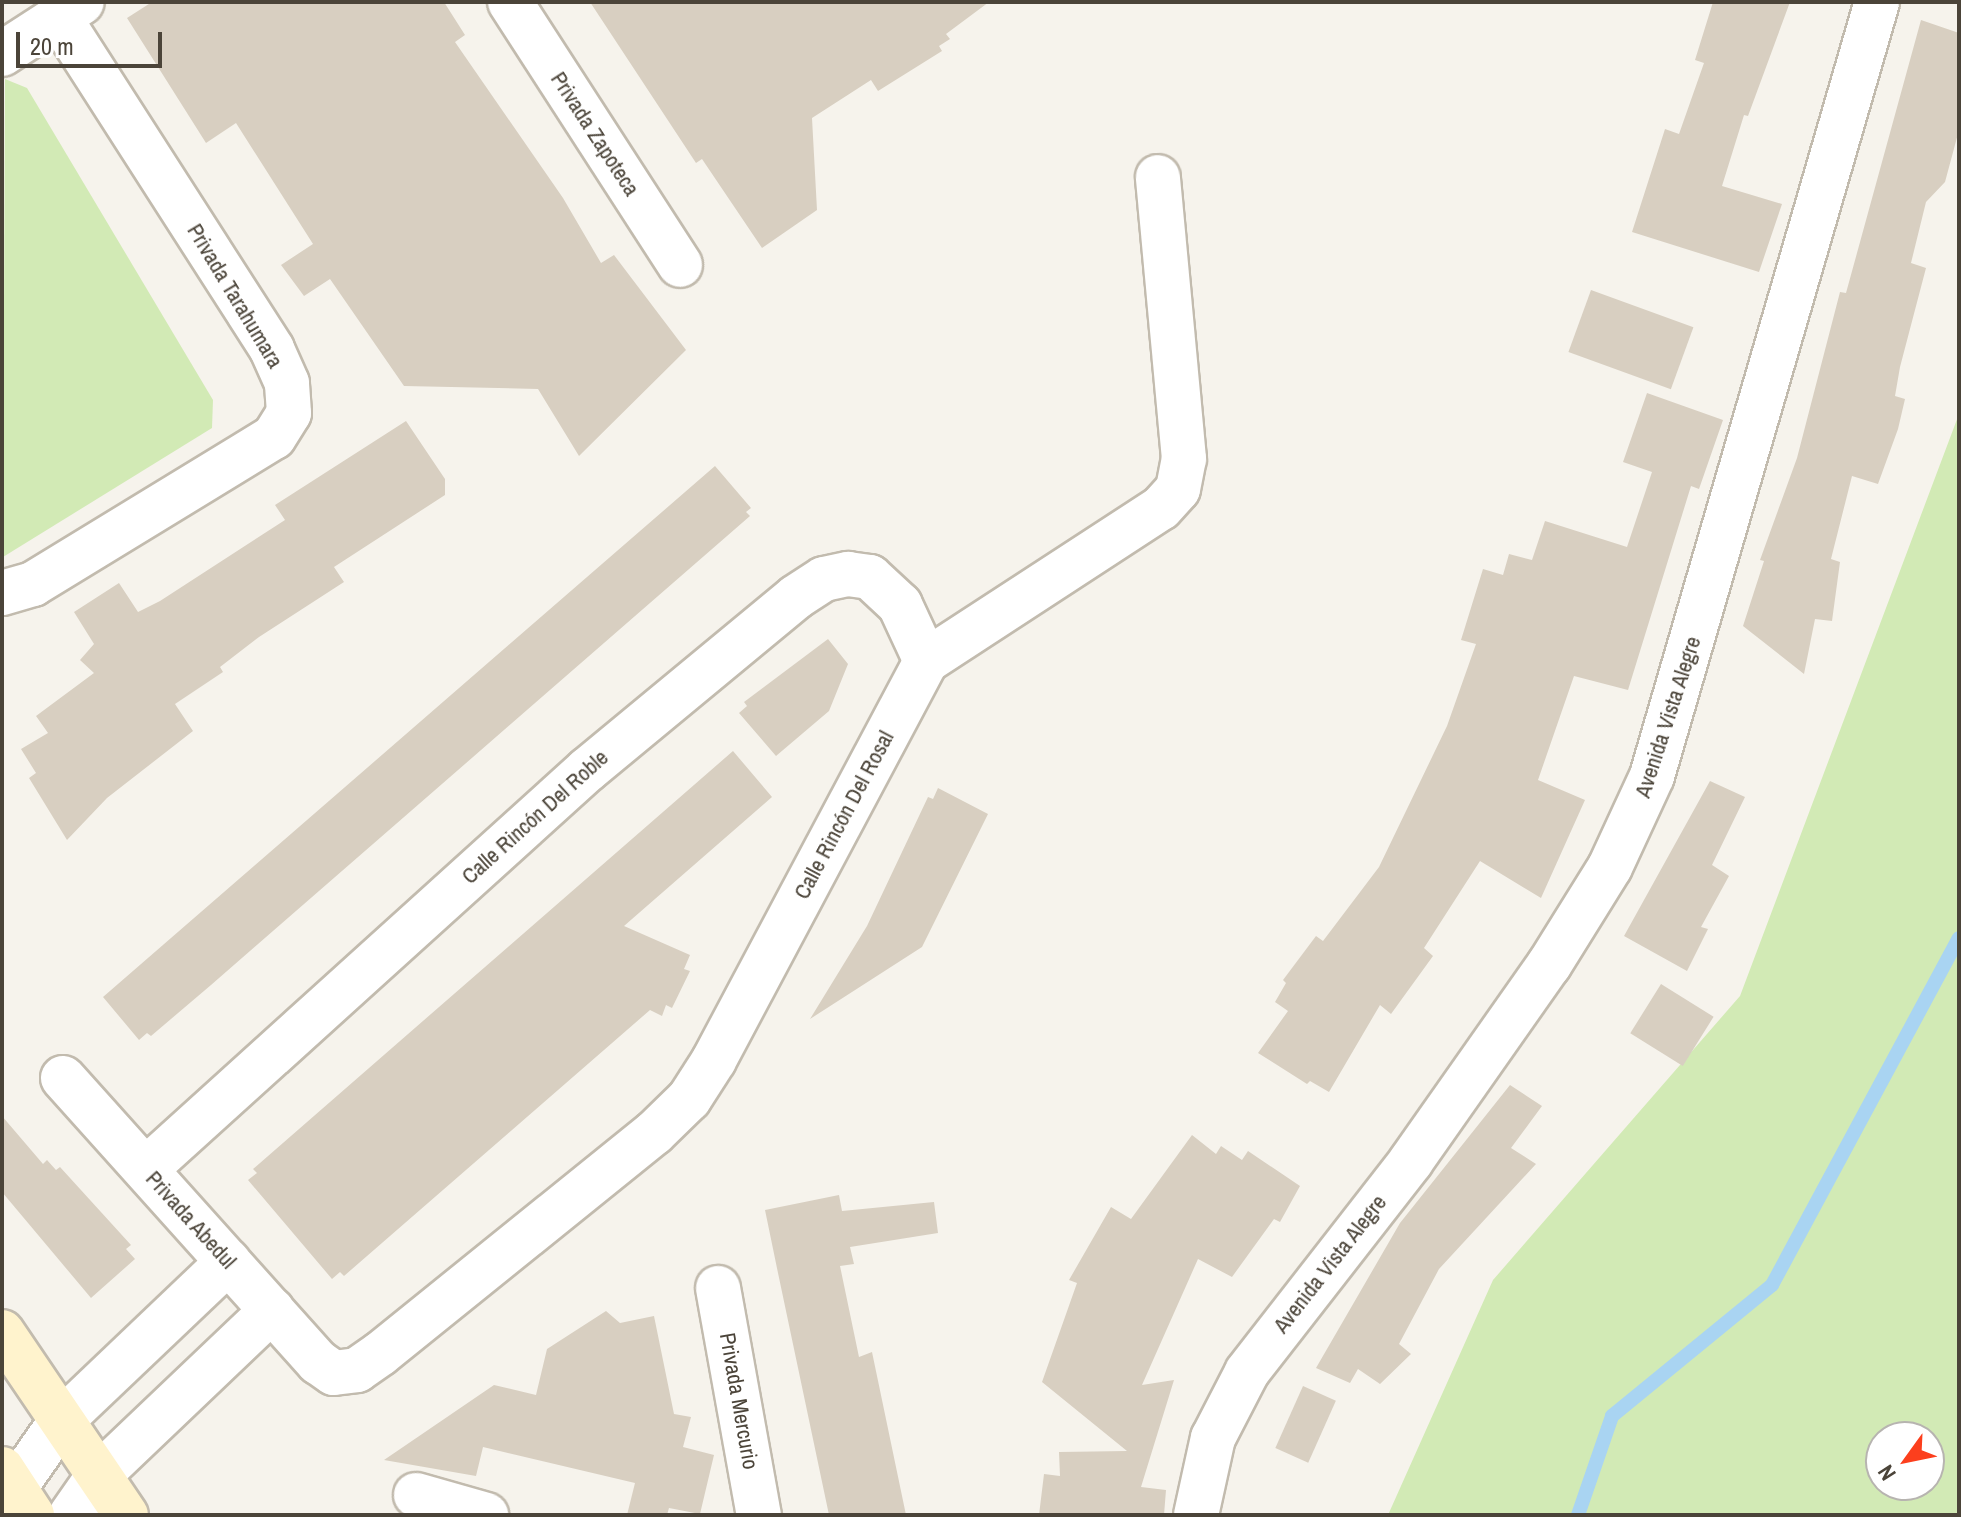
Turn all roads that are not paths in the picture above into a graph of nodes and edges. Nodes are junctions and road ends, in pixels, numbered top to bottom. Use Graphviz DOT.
graph roads {
  1 [pos="510,2"];
  2 [pos="1877,2"];
  3 [pos="70,10"];
  4 [pos="2,54"];
  5 [pos="1158,177"];
  6 [pos="680,265"];
  7 [pos="2,593"];
  8 [pos="926,661"];
  9 [pos="63,1078"];
  10 [pos="146,1169"];
  11 [pos="228,1262"];
  12 [pos="718,1288"];
  13 [pos="272,1310"];
  14 [pos="2,1332"];
  15 [pos="318,1362"];
  16 [pos="61,1421"];
  17 [pos="99,1475"];
  18 [pos="13,1495"];
  19 [pos="416,1495"];
  20 [pos="71,1515"];
  21 [pos="126,1515"];
  22 [pos="486,1515"];
  23 [pos="759,1515"];
  24 [pos="1196,1515"];
  1 -- 6 [label="street, Privada Zapoteca"];
  2 -- 24 [label="street, Avenida Vista Alegre"];
  3 -- 4 [label="street"];
  3 -- 7 [label="street, Privada Tarahumara"];
  5 -- 8 [label="street, Calle Rincón Del Rosal"];
  8 -- 10 [label="street, Calle Rincón Del Roble"];
  8 -- 15 [label="street, Calle Rincón Del Rosal"];
  9 -- 10 [label="street, Privada Abedul"];
  10 -- 11 [label="street, Privada Abedul"];
  11 -- 13 [label="street, Privada Abedul"];
  11 -- 16 [label="street"];
  12 -- 23 [label="street, Privada Mercurio"];
  13 -- 15 [label="street, Privada Abedul"];
  13 -- 17 [label="street"];
  14 -- 16 [label="street"];
  16 -- 17 [label="street"];
  16 -- 18 [label="street"];
  17 -- 20 [label="street"];
  17 -- 21 [label="street"];
  19 -- 22 [label="street"];
}
